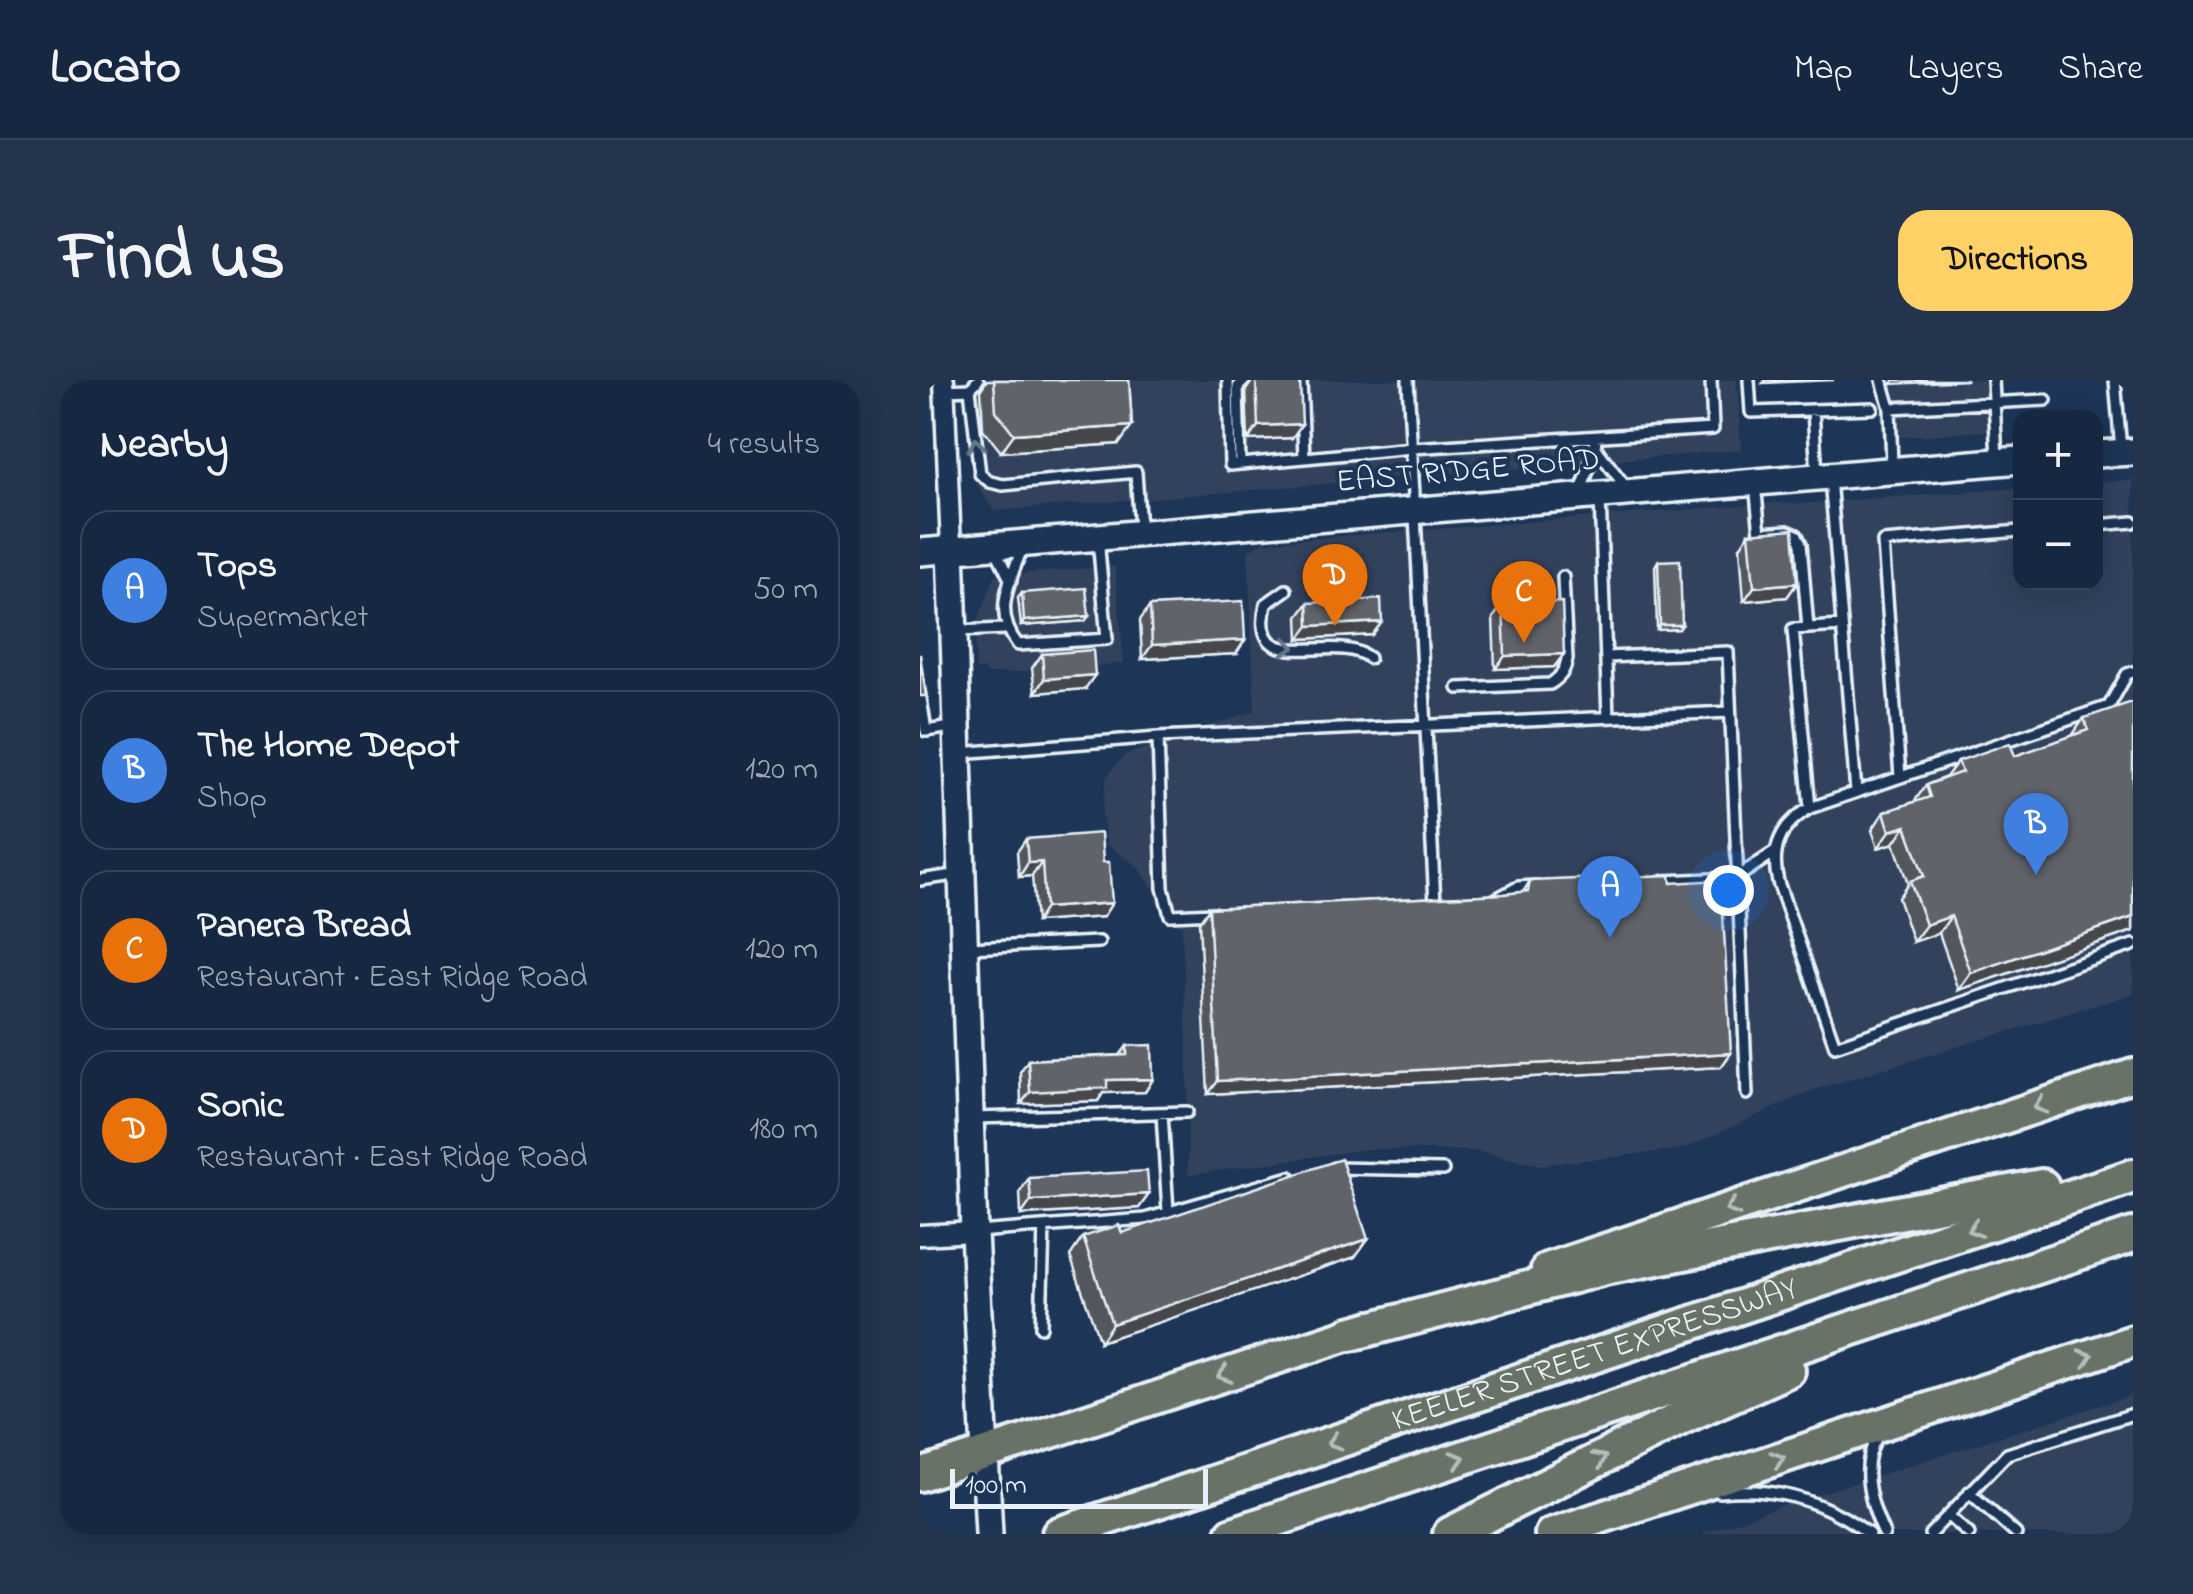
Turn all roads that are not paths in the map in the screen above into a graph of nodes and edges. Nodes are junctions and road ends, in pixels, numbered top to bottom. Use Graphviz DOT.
graph roads {
  1 [pos="978,380"];
  2 [pos="1228,380"];
  3 [pos="1245,380"];
  4 [pos="1302,380"];
  5 [pos="1408,380"];
  6 [pos="1710,380"];
  7 [pos="1750,380"];
  8 [pos="1882,380"];
  9 [pos="1992,380"];
  10 [pos="2115,380"];
  11 [pos="944,385"];
  12 [pos="970,388"];
  13 [pos="2046,400"];
  14 [pos="1994,402"];
  15 [pos="1872,408"];
  16 [pos="1890,408"];
  17 [pos="1813,410"];
  18 [pos="1594,437"];
  19 [pos="1412,448"];
  20 [pos="1596,448"];
  21 [pos="2116,453"];
  22 [pos="1304,458"];
  23 [pos="2009,461"];
  24 [pos="1235,464"];
  25 [pos="1892,470"];
  26 [pos="1824,476"];
  27 [pos="1755,482"];
  28 [pos="1629,492"];
  29 [pos="1590,495"];
  30 [pos="1415,509"];
  31 [pos="2133,522"];
  32 [pos="2103,524"];
  33 [pos="1140,532"];
  34 [pos="2013,532"];
  35 [pos="1098,535"];
  36 [pos="1024,541"];
  37 [pos="993,544"];
  38 [pos="951,547"];
  39 [pos="920,552"];
  40 [pos="1564,577"];
  41 [pos="1011,581"];
  42 [pos="1286,590"];
  43 [pos="1842,626"];
  44 [pos="1808,628"];
  45 [pos="1005,629"];
  46 [pos="954,631"];
  47 [pos="1606,657"];
  48 [pos="1369,658"];
  49 [pos="2133,672"];
  50 [pos="1458,688"];
  51 [pos="920,692"];
  52 [pos="1730,712"];
  53 [pos="1608,718"];
  54 [pos="1426,726"];
  55 [pos="1158,737"];
  56 [pos="959,740"];
  57 [pos="1900,777"];
  58 [pos="1856,792"];
  59 [pos="1810,808"];
  60 [pos="1775,852"];
  61 [pos="963,874"];
  62 [pos="1736,878"];
  63 [pos="920,880"];
  64 [pos="1655,881"];
  65 [pos="1546,886"];
  66 [pos="1482,900"];
  67 [pos="1434,902"];
  68 [pos="1452,902"];
  69 [pos="1417,903"];
  70 [pos="1230,912"];
  71 [pos="1099,942"];
  72 [pos="2133,946"];
  73 [pos="966,948"];
  74 [pos="2133,1075"];
  75 [pos="1748,1094"];
  76 [pos="1187,1112"];
  77 [pos="1162,1113"];
  78 [pos="971,1118"];
  79 [pos="2133,1163"];
  80 [pos="1322,1168"];
  81 [pos="1443,1170"];
  82 [pos="1302,1173"];
  83 [pos="2133,1176"];
  84 [pos="1168,1212"];
  85 [pos="1044,1226"];
  86 [pos="974,1232"];
  87 [pos="920,1235"];
  88 [pos="2133,1236"];
  89 [pos="1041,1327"];
  90 [pos="1350,1334"];
  91 [pos="2133,1341"];
  92 [pos="2133,1414"];
  93 [pos="1904,1417"];
  94 [pos="985,1454"];
  95 [pos="920,1475"];
  96 [pos="1969,1492"];
  97 [pos="1652,1500"];
  98 [pos="1948,1515"];
  99 [pos="988,1534"];
  100 [pos="1060,1534"];
  101 [pos="1233,1534"];
  102 [pos="1450,1534"];
  103 [pos="1551,1534"];
  104 [pos="1869,1534"];
  105 [pos="1884,1534"];
  106 [pos="1930,1534"];
  107 [pos="1969,1534"];
  108 [pos="2016,1534"];
  1 -- 12 [label="lane"];
  2 -- 24 [label="lane"];
  3 -- 24 [label="lane"];
  4 -- 22 [label="lane"];
  5 -- 19 [label="lane"];
  6 -- 18 [label="lane"];
  7 -- 17 [label="lane"];
  8 -- 16 [label="lane"];
  9 -- 14 [label="lane"];
  10 -- 21 [label="lane"];
  11 -- 12 [label="lane"];
  11 -- 38 [label="street"];
  33 -- 12 [label="lane, one-way"];
  13 -- 14 [label="lane"];
  14 -- 16 [label="lane"];
  14 -- 23 [label="lane"];
  15 -- 17 [label="lane"];
  16 -- 25 [label="lane"];
  17 -- 26 [label="lane"];
  18 -- 19 [label="lane"];
  18 -- 20 [label="lane"];
  19 -- 22 [label="lane"];
  19 -- 30 [label="lane"];
  20 -- 28 [label="lane"];
  20 -- 29 [label="lane"];
  22 -- 24 [label="lane"];
  23 -- 25 [label="main road, EAST RIDGE ROAD"];
  25 -- 26 [label="main road, EAST RIDGE ROAD"];
  26 -- 27 [label="main road, EAST RIDGE ROAD"];
  26 -- 43 [label="lane"];
  27 -- 28 [label="main road, EAST RIDGE ROAD"];
  27 -- 44 [label="lane"];
  28 -- 29 [label="main road, EAST RIDGE ROAD"];
  29 -- 30 [label="main road, EAST RIDGE ROAD"];
  29 -- 47 [label="lane"];
  30 -- 33 [label="main road, EAST RIDGE ROAD"];
  30 -- 54 [label="lane"];
  31 -- 32 [label="lane"];
  33 -- 35 [label="main road, EAST RIDGE ROAD"];
  34 -- 57 [label="lane"];
  35 -- 36 [label="main road, EAST RIDGE ROAD"];
  35 -- 45 [label="lane"];
  36 -- 37 [label="main road, EAST RIDGE ROAD"];
  36 -- 41 [label="lane"];
  37 -- 38 [label="main road, EAST RIDGE ROAD"];
  37 -- 41 [label="lane"];
  38 -- 39 [label="main road, EAST RIDGE ROAD"];
  38 -- 46 [label="main road"];
  40 -- 50 [label="lane"];
  41 -- 45 [label="lane"];
  42 -- 48 [label="lane, one-way"];
  43 -- 44 [label="lane"];
  43 -- 58 [label="lane"];
  44 -- 59 [label="lane"];
  45 -- 46 [label="lane"];
  46 -- 56 [label="main road"];
  47 -- 52 [label="lane"];
  47 -- 53 [label="lane"];
  49 -- 57 [label="lane"];
  51 -- 56 [label="lane"];
  52 -- 53 [label="lane"];
  52 -- 62 [label="lane"];
  53 -- 54 [label="lane"];
  54 -- 55 [label="lane"];
  54 -- 67 [label="lane"];
  55 -- 56 [label="lane"];
  55 -- 70 [label="lane"];
  56 -- 61 [label="main road"];
  57 -- 58 [label="lane"];
  58 -- 59 [label="lane"];
  59 -- 60 [label="lane"];
  60 -- 62 [label="lane"];
  60 -- 72 [label="lane"];
  61 -- 63 [label="lane"];
  61 -- 73 [label="main road"];
  62 -- 64 [label="lane"];
  62 -- 75 [label="lane"];
  65 -- 66 [label="lane"];
  67 -- 68 [label="lane"];
  67 -- 69 [label="lane"];
  71 -- 73 [label="lane"];
  73 -- 78 [label="main road"];
  74 -- 90 [label="main road, one-way"];
  76 -- 77 [label="lane"];
  77 -- 78 [label="lane"];
  77 -- 84 [label="lane"];
  78 -- 86 [label="main road"];
  79 -- 90 [label="highway"];
  80 -- 81 [label="lane"];
  82 -- 84 [label="lane"];
  83 -- 100 [label="highway, KEELER STREET EXPRESSWAY, one-way"];
  84 -- 85 [label="lane"];
  85 -- 86 [label="lane"];
  85 -- 89 [label="lane"];
  86 -- 87 [label="street"];
  86 -- 94 [label="main road"];
  101 -- 88 [label="highway, KEELER STREET EXPRESSWAY, one-way"];
  102 -- 88 [label="highway, one-way"];
  90 -- 94 [label="main road, one-way"];
  93 -- 91 [label="main road, one-way"];
  92 -- 96 [label="lane"];
  97 -- 93 [label="main road, one-way"];
  93 -- 105 [label="lane"];
  94 -- 95 [label="main road"];
  94 -- 99 [label="main road"];
  96 -- 98 [label="lane"];
  96 -- 108 [label="lane"];
  97 -- 103 [label="main road"];
  97 -- 104 [label="lane"];
  98 -- 106 [label="lane"];
  98 -- 107 [label="lane"];
}
